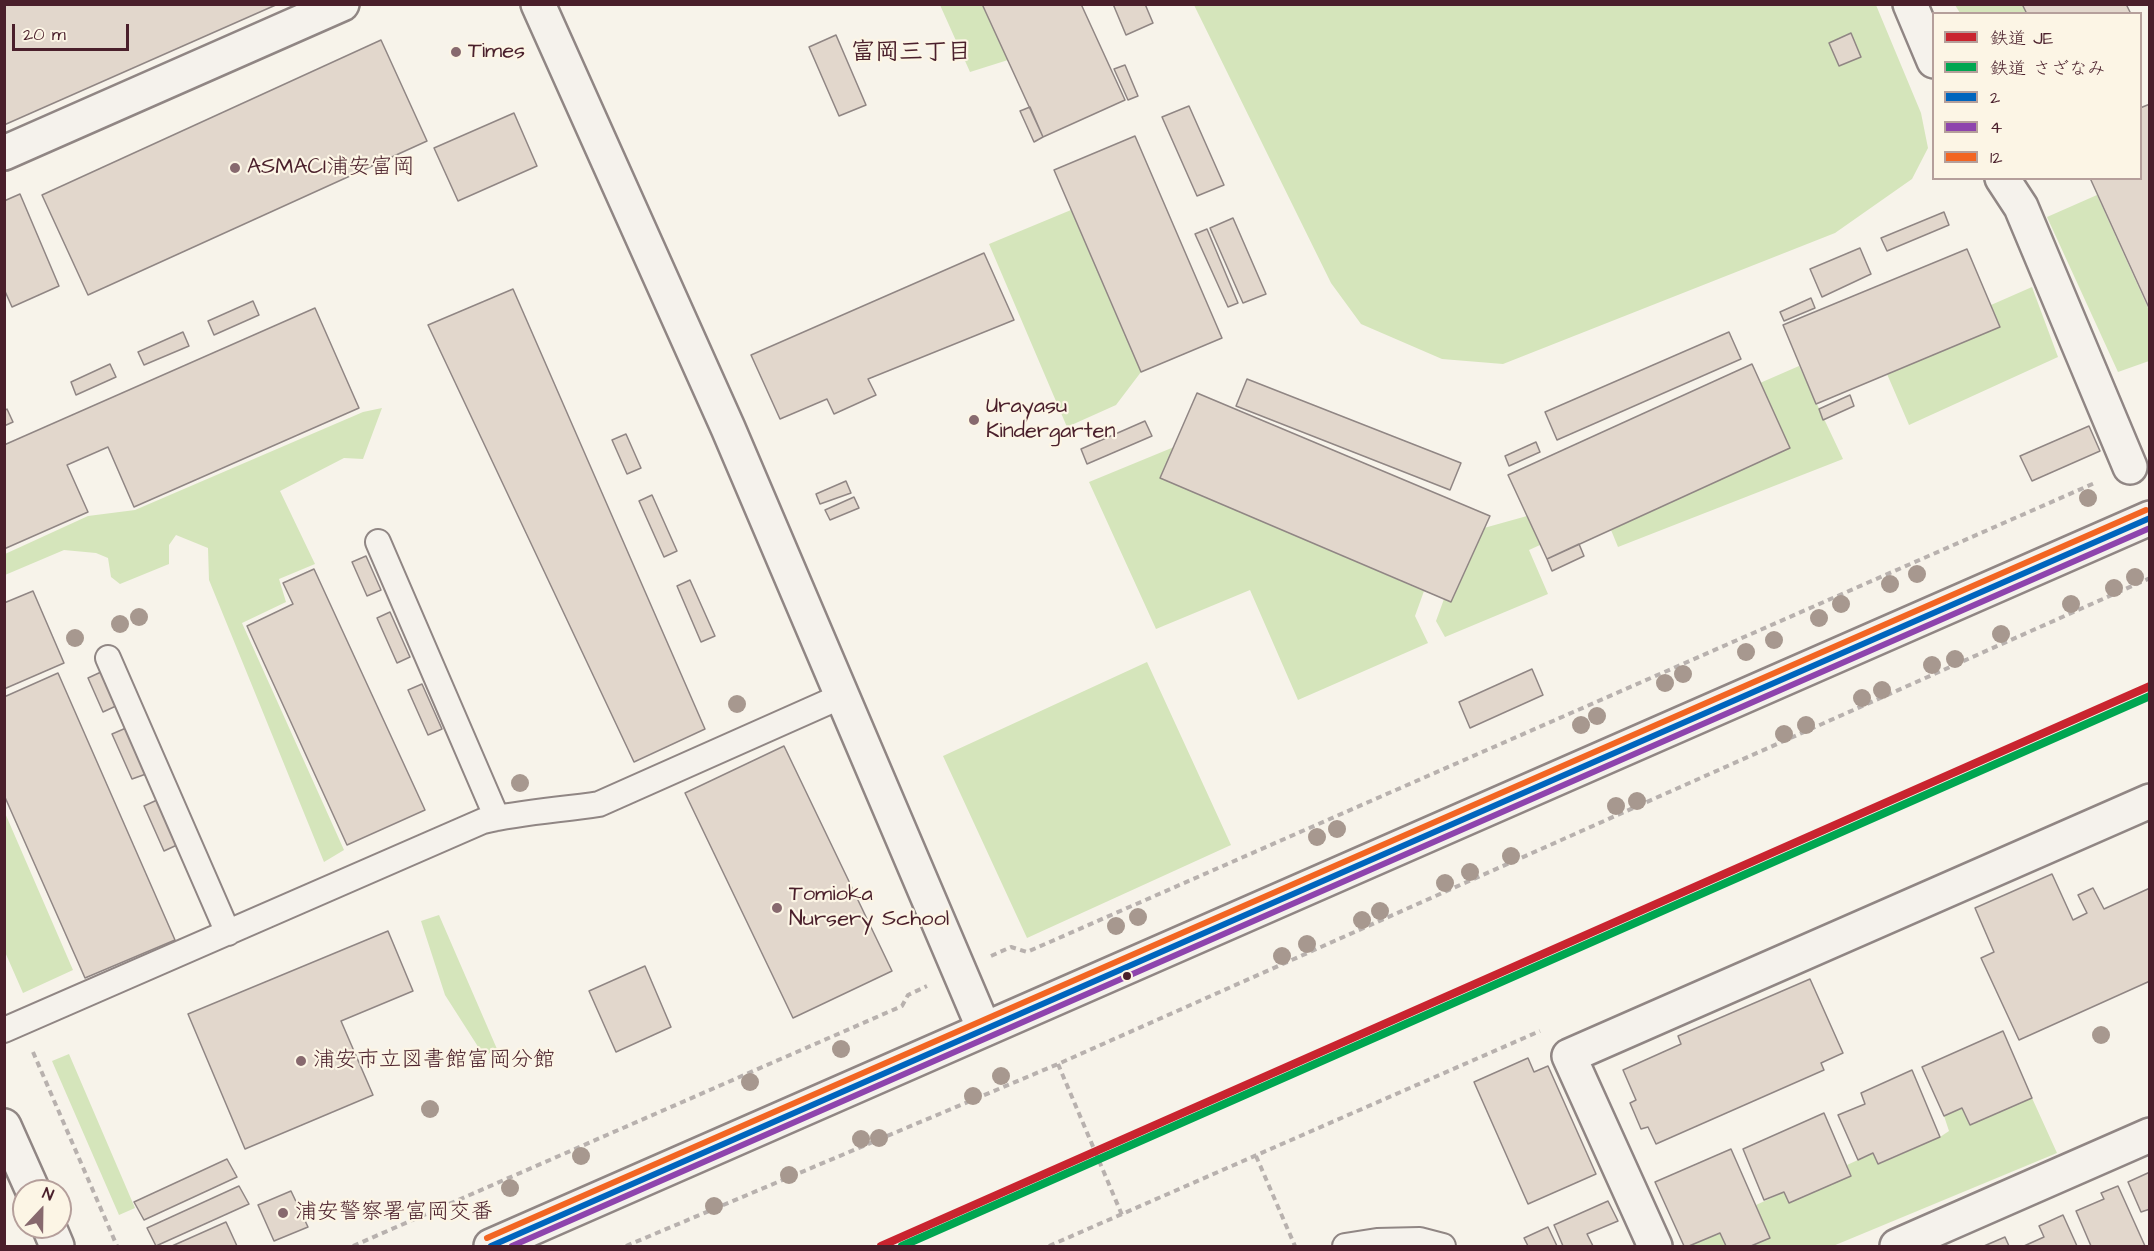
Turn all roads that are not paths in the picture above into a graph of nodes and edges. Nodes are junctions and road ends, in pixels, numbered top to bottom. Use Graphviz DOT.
graph roads {
  1 [pos="342,4"];
  2 [pos="538,4"];
  3 [pos="1910,4"];
  4 [pos="1932,56"];
  5 [pos="4,153"];
  6 [pos="2003,180"];
  7 [pos="2130,467"];
  8 [pos="2150,518"];
  9 [pos="378,542"];
  10 [pos="108,658"];
  11 [pos="844,695"];
  12 [pos="2150,801"];
  13 [pos="497,818"];
  14 [pos="228,933"];
  15 [pos="13,1027"];
  16 [pos="984,1029"];
  17 [pos="4,1126"];
  18 [pos="2150,1135"];
  19 [pos="28,1179"];
  20 [pos="490,1246"];
  21 [pos="1345,1246"];
  22 [pos="1443,1246"];
  23 [pos="1655,1246"];
  24 [pos="1897,1246"];
  1 -- 5 [label="street"];
  2 -- 11 [label="street"];
  3 -- 4 [label="street"];
  6 -- 7 [label="street"];
  8 -- 16 [label="street"];
  9 -- 13 [label="lane"];
  10 -- 14 [label="lane"];
  11 -- 13 [label="lane"];
  11 -- 16 [label="street"];
  12 -- 23 [label="street"];
  13 -- 14 [label="lane"];
  14 -- 15 [label="lane"];
  16 -- 20 [label="street"];
  17 -- 19 [label="street"];
  18 -- 24 [label="street"];
  21 -- 22 [label="lane"];
}
